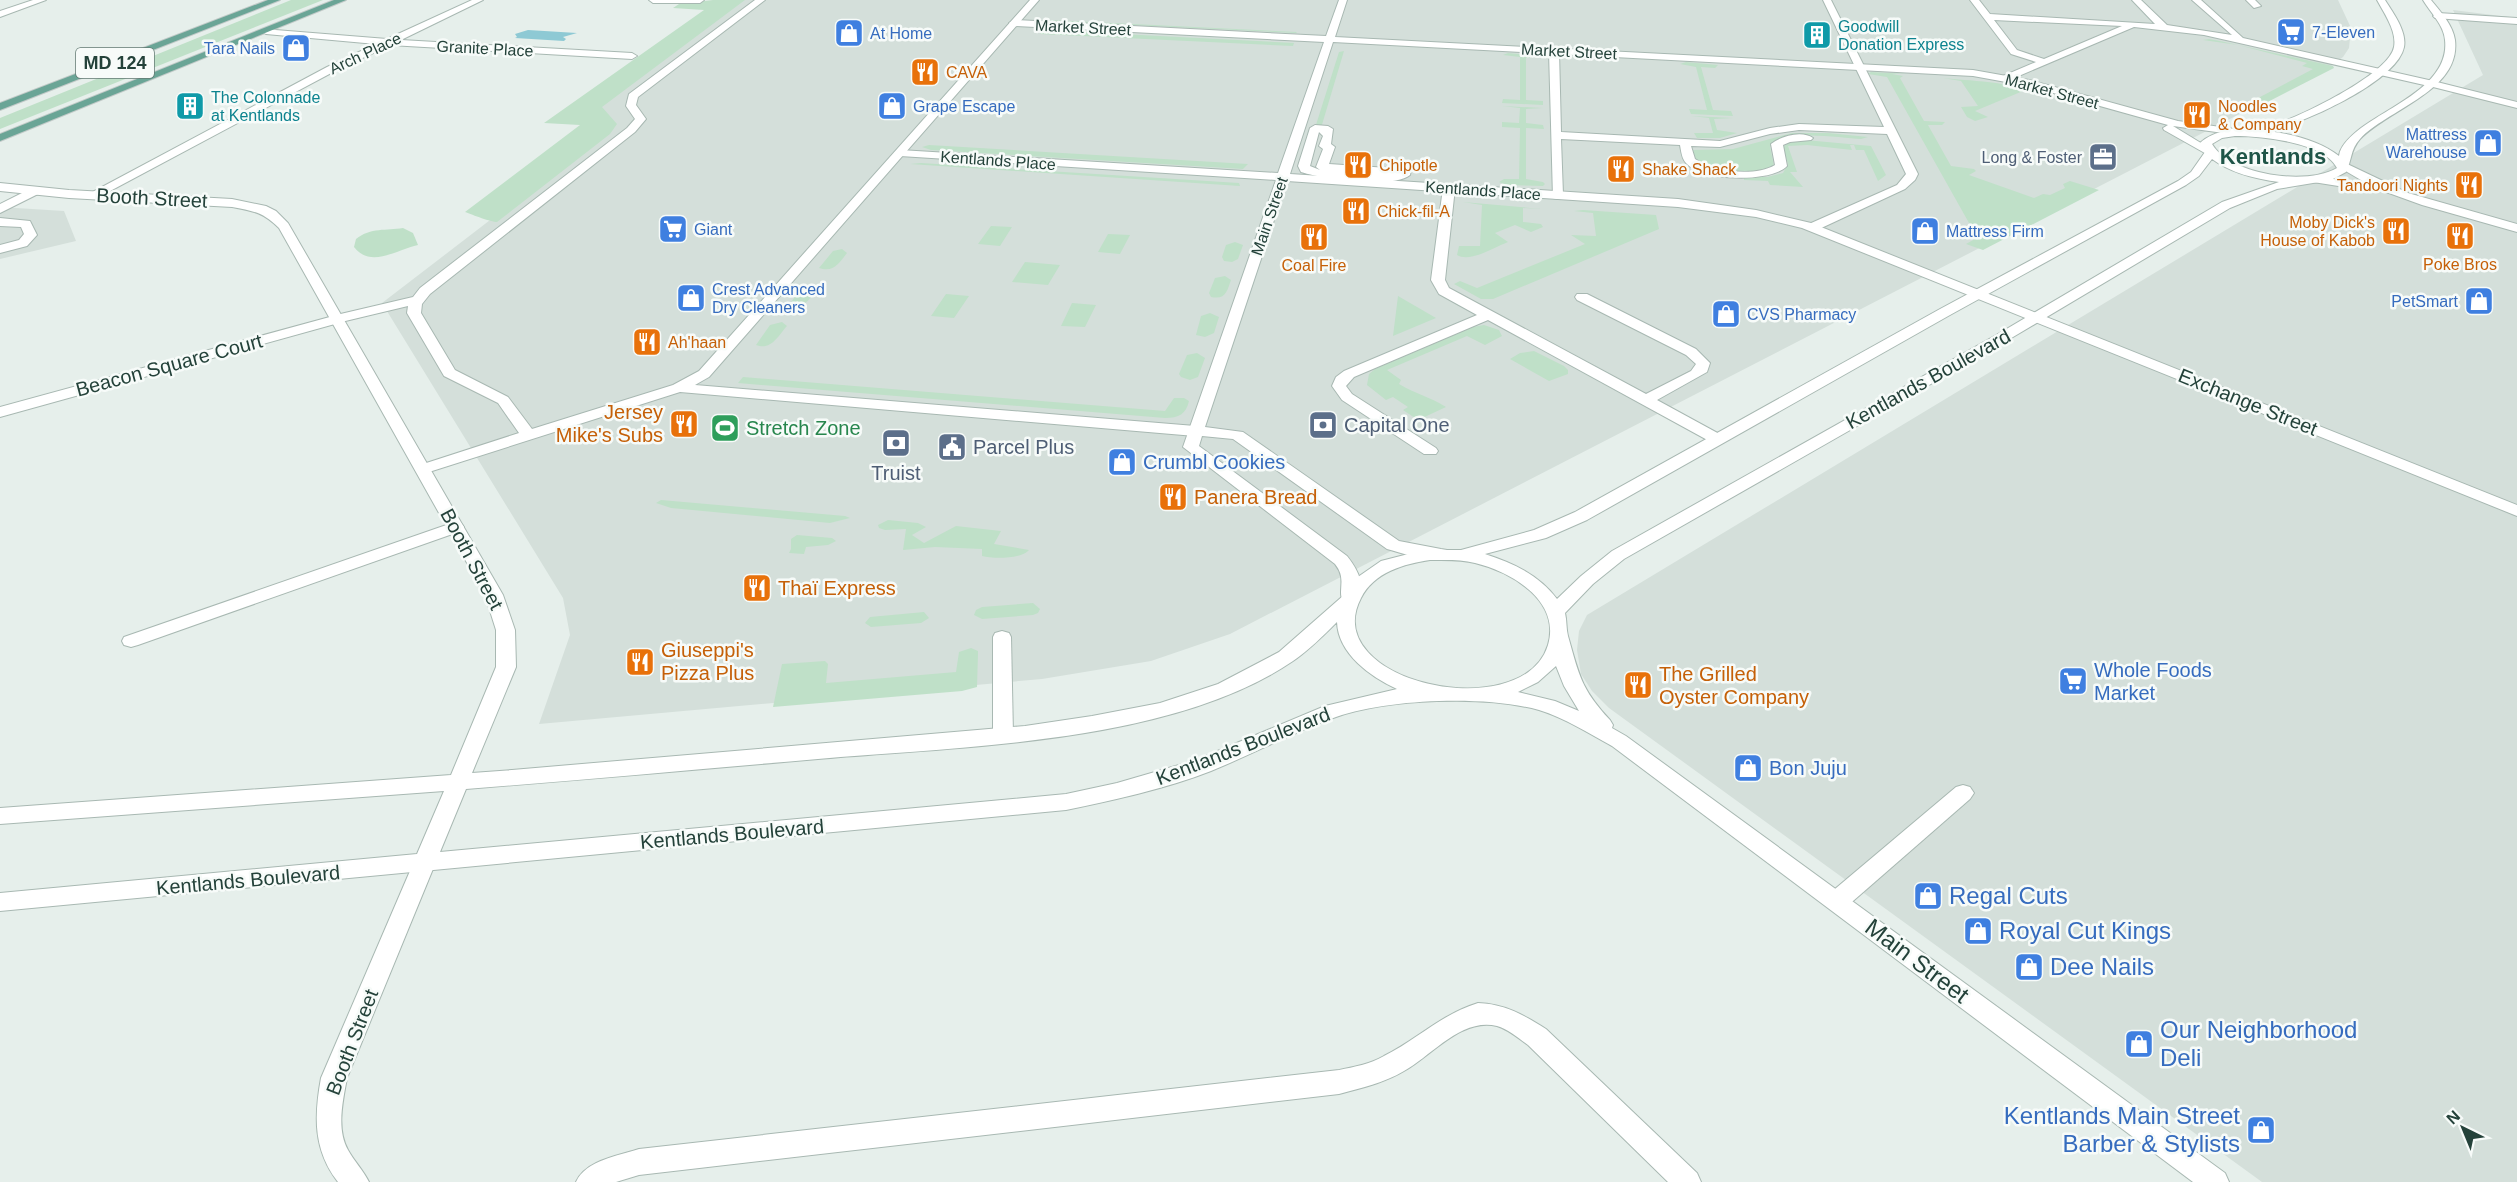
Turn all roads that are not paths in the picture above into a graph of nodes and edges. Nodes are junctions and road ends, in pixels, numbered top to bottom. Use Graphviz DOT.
graph roads {
  1 [pos="42,0"];
  2 [pos="276,0"];
  3 [pos="342,0"];
  4 [pos="479,0"];
  5 [pos="653,0"];
  6 [pos="700,0"];
  7 [pos="761,0"];
  8 [pos="1035,0"];
  9 [pos="1343,0"];
  10 [pos="1827,0"];
  11 [pos="1974,0"];
  12 [pos="2136,0"];
  13 [pos="2196,0"];
  14 [pos="2381,0"];
  15 [pos="2429,3"];
  16 [pos="0,14"];
  17 [pos="2438,16"];
  18 [pos="1987,17"];
  19 [pos="2497,20"];
  20 [pos="2517,21"];
  21 [pos="1014,23"];
  22 [pos="2135,24"];
  23 [pos="2164,27"];
  24 [pos="266,31"];
  25 [pos="1330,39"];
  26 [pos="2240,39"];
  27 [pos="387,42"];
  28 [pos="1554,51"];
  29 [pos="632,56"];
  30 [pos="2045,62"];
  31 [pos="1860,66"];
  32 [pos="2382,71"];
  33 [pos="2007,78"];
  34 [pos="2433,84"];
  35 [pos="2517,105"];
  36 [pos="0,108"];
  37 [pos="2119,109"];
  38 [pos="1892,131"];
  39 [pos="2245,133"];
  40 [pos="1556,135"];
  41 [pos="0,138"];
  42 [pos="1686,143"];
  43 [pos="1898,143"];
  44 [pos="900,153"];
  45 [pos="2210,153"];
  46 [pos="2341,164"];
  47 [pos="1393,169"];
  48 [pos="1282,177"];
  49 [pos="2318,180"];
  50 [pos="0,187"];
  51 [pos="1449,188"];
  52 [pos="34,191"];
  53 [pos="93,195"];
  54 [pos="1557,195"];
  55 [pos="2427,201"];
  56 [pos="0,209"];
  57 [pos="0,222"];
  58 [pos="1813,227"];
  59 [pos="2517,228"];
  60 [pos="1,249"];
  61 [pos="1979,293"];
  62 [pos="1582,297"];
  63 [pos="416,300"];
  64 [pos="1488,315"];
  65 [pos="2036,316"];
  66 [pos="337,319"];
  67 [pos="678,388"];
  68 [pos="1646,400"];
  69 [pos="0,412"];
  70 [pos="1195,431"];
  71 [pos="528,435"];
  72 [pos="1717,438"];
  73 [pos="1430,451"];
  74 [pos="423,469"];
  75 [pos="2517,511"];
  76 [pos="455,527"];
  77 [pos="1457,555"];
  78 [pos="1350,599"];
  79 [pos="1556,612"];
  80 [pos="1560,633"];
  81 [pos="1002,637"];
  82 [pos="131,641"];
  83 [pos="1448,695"];
  84 [pos="1474,695"];
  85 [pos="1003,735"];
  86 [pos="1619,741"];
  87 [pos="459,782"];
  88 [pos="1963,793"];
  89 [pos="0,816"];
  90 [pos="424,864"];
  91 [pos="1836,901"];
  92 [pos="0,902"];
  93 [pos="355,1182"];
  94 [pos="590,1182"];
  95 [pos="1687,1182"];
  96 [pos="2215,1182"];
  1 -- 16 [label="street"];
  2 -- 36 [label="main road, MD 124"];
  3 -- 24 [label="main road, MD 124"];
  4 -- 27 [label="street, Arch Place"];
  5 -- 6 [label="street"];
  7 -- 63 [label="street"];
  8 -- 21 [label="street"];
  9 -- 25 [label="street, Main Street"];
  10 -- 31 [label="street"];
  11 -- 18 [label="street"];
  12 -- 23 [label="street"];
  13 -- 26 [label="street"];
  14 -- 32 [label="street"];
  15 -- 17 [label="street"];
  15 -- 19 [label="street"];
  17 -- 19 [label="street"];
  17 -- 34 [label="street"];
  18 -- 22 [label="street"];
  18 -- 30 [label="street"];
  19 -- 20 [label="street"];
  21 -- 25 [label="street, Market Street"];
  21 -- 44 [label="street"];
  22 -- 23 [label="street"];
  22 -- 30 [label="street"];
  23 -- 26 [label="street"];
  24 -- 27 [label="street, Granite Place"];
  24 -- 41 [label="main road, MD 124"];
  25 -- 28 [label="street, Market Street"];
  25 -- 48 [label="street, Main Street"];
  26 -- 32 [label="street"];
  27 -- 29 [label="street, Granite Place"];
  27 -- 53 [label="street, Arch Place"];
  28 -- 31 [label="street, Market Street"];
  28 -- 40 [label="street"];
  30 -- 33 [label="street"];
  31 -- 33 [label="street, Market Street"];
  31 -- 38 [label="street"];
  32 -- 34 [label="street"];
  32 -- 39 [label="street"];
  33 -- 37 [label="street, Market Street"];
  34 -- 35 [label="street"];
  34 -- 46 [label="street"];
  37 -- 39 [label="street, Market Street"];
  37 -- 45 [label="street, Market Street"];
  38 -- 42 [label="street"];
  38 -- 43 [label="street"];
  39 -- 45 [label="street"];
  39 -- 46 [label="street"];
  40 -- 42 [label="street"];
  40 -- 54 [label="street"];
  42 -- 43 [label="street"];
  43 -- 58 [label="street"];
  44 -- 48 [label="street, Kentlands Place"];
  44 -- 67 [label="street"];
  45 -- 49 [label="street, Market Street"];
  45 -- 61 [label="street"];
  46 -- 49 [label="street"];
  46 -- 55 [label="street"];
  47 -- 47 [label="street"];
  48 -- 51 [label="street, Kentlands Place"];
  48 -- 70 [label="street, Main Street"];
  49 -- 55 [label="street"];
  49 -- 65 [label="street, Kentlands Boulevard"];
  50 -- 52 [label="street, Booth Street"];
  51 -- 54 [label="street, Kentlands Place"];
  51 -- 64 [label="street"];
  52 -- 53 [label="street, Booth Street"];
  52 -- 56 [label="street"];
  53 -- 66 [label="street, Booth Street"];
  54 -- 58 [label="street, Kentlands Place"];
  55 -- 59 [label="street"];
  57 -- 60 [label="street"];
  58 -- 61 [label="street, Kentlands Place"];
  61 -- 65 [label="street, Exchange Street"];
  61 -- 72 [label="street"];
  62 -- 68 [label="street"];
  63 -- 66 [label="street, Beacon Square Court"];
  63 -- 71 [label="street"];
  64 -- 68 [label="street"];
  64 -- 73 [label="street"];
  65 -- 75 [label="street, Exchange Street"];
  65 -- 79 [label="street, Kentlands Boulevard"];
  66 -- 69 [label="street, Beacon Square Court"];
  66 -- 74 [label="street, Booth Street"];
  67 -- 70 [label="street"];
  67 -- 71 [label="street"];
  68 -- 72 [label="street"];
  70 -- 77 [label="street"];
  70 -- 78 [label="street"];
  71 -- 74 [label="street"];
  72 -- 77 [label="street"];
  74 -- 76 [label="street, Booth Street"];
  76 -- 82 [label="street"];
  76 -- 87 [label="street, Booth Street"];
  77 -- 78 [label="street"];
  77 -- 79 [label="street"];
  78 -- 83 [label="street"];
  78 -- 85 [label="street"];
  79 -- 80 [label="street"];
  80 -- 84 [label="street"];
  80 -- 86 [label="street, Main Street"];
  81 -- 85 [label="street"];
  83 -- 84 [label="street"];
  83 -- 90 [label="street, Kentlands Boulevard"];
  84 -- 86 [label="street, Main Street"];
  85 -- 87 [label="street"];
  86 -- 91 [label="street, Main Street"];
  87 -- 89 [label="street"];
  87 -- 90 [label="street, Booth Street"];
  88 -- 91 [label="street"];
  90 -- 92 [label="street, Kentlands Boulevard"];
  90 -- 93 [label="street, Booth Street"];
  91 -- 96 [label="street, Main Street"];
  94 -- 95 [label="street"];
}
